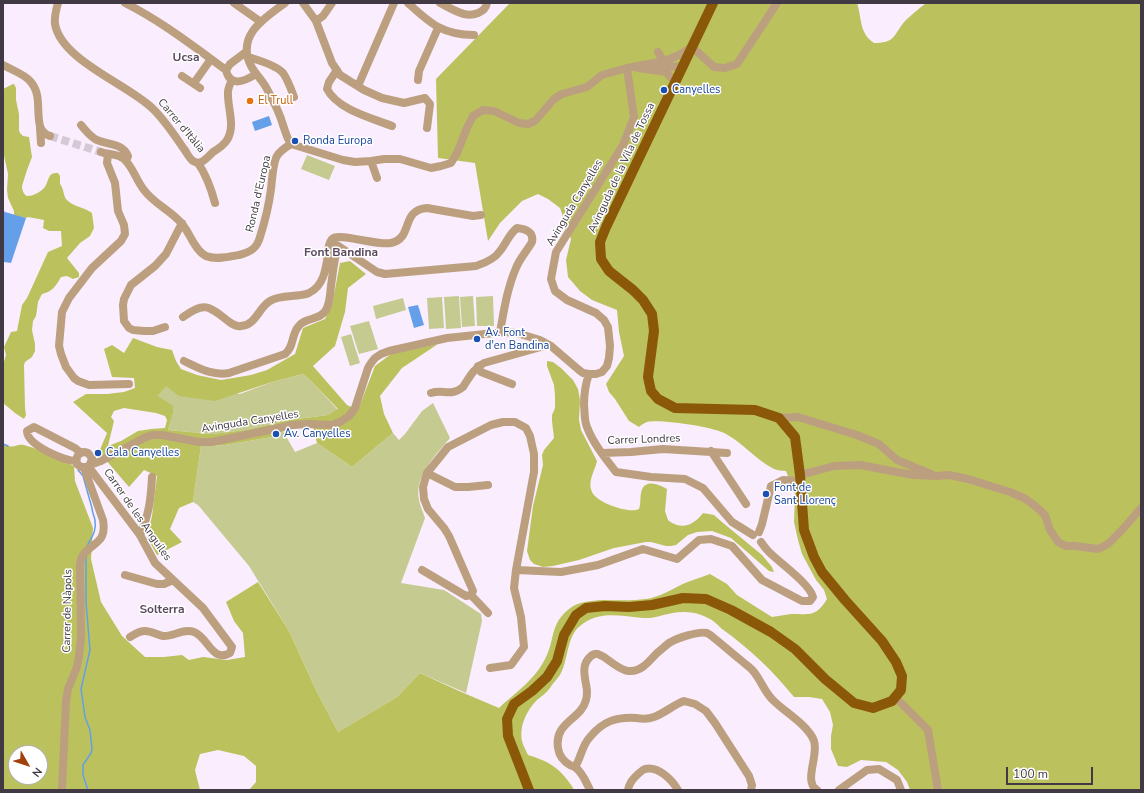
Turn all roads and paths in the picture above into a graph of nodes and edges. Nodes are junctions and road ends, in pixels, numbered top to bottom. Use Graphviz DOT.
graph roads {
  1 [pos="58,3"];
  2 [pos="125,3"];
  3 [pos="234,3"];
  4 [pos="285,3"];
  5 [pos="303,3"];
  6 [pos="332,3"];
  7 [pos="394,3"];
  8 [pos="408,3"];
  9 [pos="421,3"];
  10 [pos="440,3"];
  11 [pos="487,3"];
  12 [pos="713,3"];
  13 [pos="777,3"];
  14 [pos="417,11"];
  15 [pos="261,22"];
  16 [pos="316,22"];
  17 [pos="438,28"];
  18 [pos="474,35"];
  19 [pos="692,47"];
  20 [pos="658,52"];
  21 [pos="247,55"];
  22 [pos="211,59"];
  23 [pos="665,61"];
  24 [pos="3,66"];
  25 [pos="682,66"];
  26 [pos="627,68"];
  27 [pos="646,69"];
  28 [pos="226,70"];
  29 [pos="337,70"];
  30 [pos="256,74"];
  31 [pos="182,76"];
  32 [pos="232,80"];
  33 [pos="418,80"];
  34 [pos="675,82"];
  35 [pos="358,86"];
  36 [pos="294,97"];
  37 [pos="81,125"];
  38 [pos="392,126"];
  39 [pos="40,128"];
  40 [pos="427,128"];
  41 [pos="50,136"];
  42 [pos="41,143"];
  43 [pos="291,144"];
  44 [pos="126,161"];
  45 [pos="371,161"];
  46 [pos="198,163"];
  47 [pos="377,178"];
  48 [pos="215,203"];
  49 [pos="481,215"];
  50 [pos="182,223"];
  51 [pos="331,241"];
  52 [pos="338,246"];
  53 [pos="183,317"];
  54 [pos="165,327"];
  55 [pos="500,332"];
  56 [pos="548,345"];
  57 [pos="184,360"];
  58 [pos="478,366"];
  59 [pos="589,374"];
  60 [pos="129,384"];
  61 [pos="512,384"];
  62 [pos="431,394"];
  63 [pos="779,418"];
  64 [pos="711,451"];
  65 [pos="81,453"];
  66 [pos="115,453"];
  67 [pos="602,453"];
  68 [pos="727,453"];
  69 [pos="90,455"];
  70 [pos="76,462"];
  71 [pos="88,466"];
  72 [pos="427,473"];
  73 [pos="937,476"];
  74 [pos="152,477"];
  75 [pos="800,478"];
  76 [pos="488,485"];
  77 [pos="746,504"];
  78 [pos="1141,508"];
  79 [pos="756,534"];
  80 [pos="140,535"];
  81 [pos="422,570"];
  82 [pos="516,570"];
  83 [pos="125,575"];
  84 [pos="173,580"];
  85 [pos="471,595"];
  86 [pos="488,614"];
  87 [pos="130,636"];
  88 [pos="490,668"];
  89 [pos="895,697"];
  90 [pos="575,767"];
  91 [pos="62,790"];
  92 [pos="529,790"];
  93 [pos="590,790"];
  94 [pos="628,790"];
  95 [pos="678,790"];
  96 [pos="751,790"];
  97 [pos="817,790"];
  98 [pos="839,790"];
  99 [pos="901,790"];
  100 [pos="938,790"];
  1 -- 46 [label="street, Carrer d'Itàlia"];
  2 -- 22 [label="street"];
  3 -- 15 [label="street"];
  4 -- 15 [label="street"];
  5 -- 16 [label="street"];
  6 -- 16 [label="street"];
  7 -- 35 [label="street"];
  8 -- 14 [label="street"];
  9 -- 14 [label="street"];
  10 -- 11 [label="street"];
  12 -- 19 [label="main road, Avinguda de la Vila de Tossa"];
  13 -- 19 [label="street"];
  14 -- 17 [label="street"];
  15 -- 21 [label="street"];
  16 -- 29 [label="street"];
  17 -- 18 [label="street"];
  17 -- 33 [label="street"];
  19 -- 23 [label="street"];
  19 -- 25 [label="main road, Avinguda de la Vila de Tossa"];
  20 -- 23 [label="street"];
  21 -- 28 [label="street"];
  21 -- 30 [label="street"];
  21 -- 36 [label="street"];
  22 -- 28 [label="street"];
  22 -- 31 [label="street"];
  23 -- 26 [label="street"];
  24 -- 39 [label="street"];
  25 -- 27 [label="street"];
  25 -- 34 [label="main road, Avinguda de la Vila de Tossa"];
  26 -- 27 [label="street"];
  26 -- 45 [label="street"];
  26 -- 59 [label="street, Avinguda Canyelles"];
  27 -- 34 [label="street"];
  28 -- 32 [label="street"];
  29 -- 35 [label="street"];
  29 -- 38 [label="street"];
  30 -- 32 [label="street"];
  30 -- 43 [label="street"];
  32 -- 46 [label="street, Carrer d'Itàlia"];
  34 -- 63 [label="main road, Avinguda de la Vila de Tossa"];
  35 -- 40 [label="street"];
  37 -- 44 [label="street, Ronda d'Europa"];
  39 -- 41 [label="street"];
  39 -- 42 [label="street"];
  43 -- 45 [label="street"];
  43 -- 50 [label="street, Ronda d'Europa"];
  44 -- 50 [label="street, Ronda d'Europa"];
  44 -- 60 [label="street"];
  45 -- 47 [label="street"];
  46 -- 48 [label="street"];
  49 -- 51 [label="street"];
  50 -- 54 [label="street"];
  51 -- 52 [label="street"];
  51 -- 53 [label="street"];
  52 -- 55 [label="street"];
  52 -- 57 [label="street"];
  55 -- 56 [label="street, Avinguda Canyelles"];
  55 -- 66 [label="street, Avinguda Canyelles"];
  56 -- 58 [label="street"];
  56 -- 59 [label="street, Avinguda Canyelles"];
  58 -- 61 [label="street"];
  58 -- 62 [label="street"];
  59 -- 67 [label="street"];
  63 -- 73 [label="street"];
  63 -- 75 [label="main road"];
  64 -- 67 [label="street, Carrer Londres"];
  64 -- 68 [label="street, Carrer Londres"];
  64 -- 77 [label="street"];
  65 -- 69 [label="street"];
  65 -- 70 [label="street"];
  65 -- 70 [label="street"];
  66 -- 69 [label="street, Avinguda Canyelles"];
  66 -- 71 [label="street, Avinguda Canyelles"];
  67 -- 79 [label="street"];
  69 -- 71 [label="street"];
  70 -- 71 [label="street"];
  71 -- 80 [label="street, Carrer de les Anguiles"];
  71 -- 91 [label="street, Carrer de Nàpols"];
  72 -- 76 [label="street"];
  72 -- 82 [label="street"];
  72 -- 85 [label="street"];
  73 -- 75 [label="street"];
  73 -- 78 [label="street"];
  74 -- 80 [label="street"];
  75 -- 79 [label="street"];
  75 -- 89 [label="main road"];
  79 -- 82 [label="street"];
  80 -- 84 [label="street, Carrer de les Anguiles"];
  81 -- 85 [label="street"];
  82 -- 88 [label="street"];
  83 -- 84 [label="street"];
  84 -- 87 [label="street, Carrer de les Anguiles"];
  85 -- 86 [label="street"];
  89 -- 92 [label="main road"];
  89 -- 100 [label="street"];
  90 -- 93 [label="street"];
  90 -- 96 [label="street"];
  90 -- 97 [label="street"];
  94 -- 95 [label="street"];
  98 -- 99 [label="street"];
}
